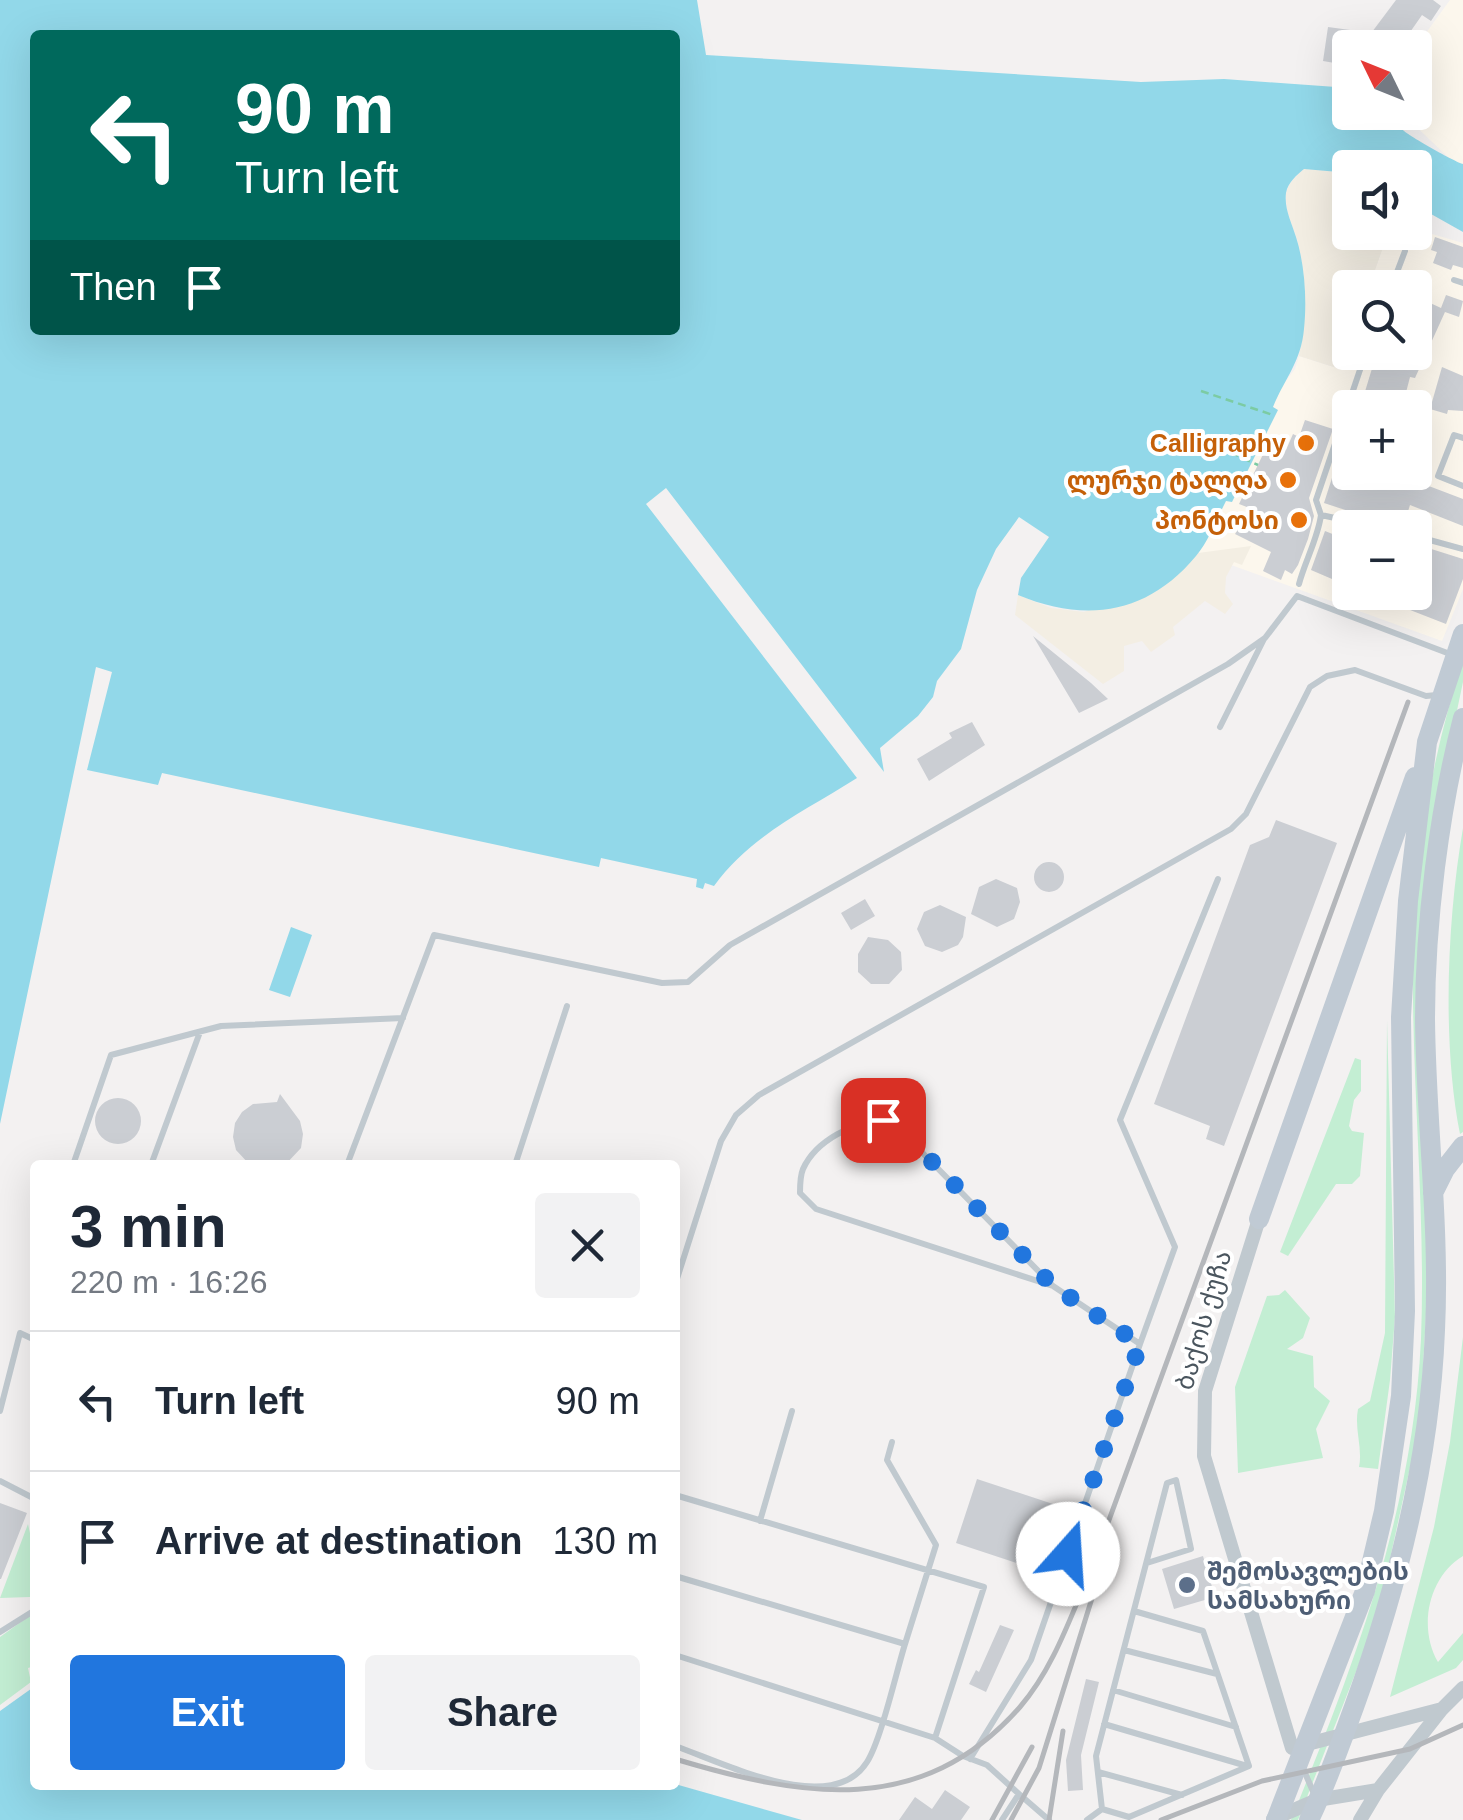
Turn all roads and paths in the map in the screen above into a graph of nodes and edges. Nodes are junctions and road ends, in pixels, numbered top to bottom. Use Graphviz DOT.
graph roads {
  1 [pos="1404,252"];
  2 [pos="1398,270"];
  3 [pos="1454,280"];
  4 [pos="1463,283"];
  5 [pos="1360,370"];
  6 [pos="1201,391"];
  7 [pos="1273,415"];
  8 [pos="1463,438"];
  9 [pos="1219,447"];
  10 [pos="1258,466"];
  11 [pos="1463,486"];
  12 [pos="1322,514"];
  13 [pos="1332,516"];
  14 [pos="1432,541"];
  15 [pos="1463,549"];
  16 [pos="1299,584"];
  17 [pos="1463,634"];
  18 [pos="1264,638"];
  19 [pos="1456,657"];
  20 [pos="1443,694"];
  21 [pos="1463,718"];
  22 [pos="1220,728"];
  23 [pos="1427,742"];
  24 [pos="1218,879"];
  25 [pos="567,1006"];
  26 [pos="404,1018"];
  27 [pos="200,1031"];
  28 [pos="1463,1146"];
  29 [pos="75,1160"];
  30 [pos="154,1160"];
  31 [pos="349,1160"];
  32 [pos="517,1160"];
  33 [pos="1432,1194"];
  34 [pos="1259,1219"];
  35 [pos="680,1268"];
  36 [pos="1053,1286"];
  37 [pos="30,1338"];
  38 [pos="1140,1344"];
  39 [pos="0,1411"];
  40 [pos="792,1411"];
  41 [pos="892,1442"];
  42 [pos="0,1481"];
  43 [pos="30,1497"];
  44 [pos="680,1497"];
  45 [pos="760,1521"];
  46 [pos="1147,1563"];
  47 [pos="928,1570"];
  48 [pos="680,1577"];
  49 [pos="1134,1612"];
  50 [pos="30,1613"];
  51 [pos="0,1632"];
  52 [pos="905,1644"];
  53 [pos="1124,1650"];
  54 [pos="680,1657"];
  55 [pos="1217,1674"];
  56 [pos="1463,1688"];
  57 [pos="1113,1690"];
  58 [pos="1442,1710"];
  59 [pos="881,1721"];
  60 [pos="1104,1724"];
  61 [pos="1236,1727"];
  62 [pos="935,1738"];
  63 [pos="680,1748"];
  64 [pos="1292,1748"];
  65 [pos="970,1759"];
  66 [pos="1248,1766"];
  67 [pos="1098,1772"];
  68 [pos="1378,1790"];
  69 [pos="1018,1794"];
  70 [pos="1182,1795"];
  71 [pos="1102,1808"];
  72 [pos="1313,1810"];
  73 [pos="1002,1820"];
  74 [pos="1049,1820"];
  75 [pos="1086,1820"];
  76 [pos="1273,1820"];
  77 [pos="1360,1820"];
  1 -- 2 [label="lane"];
  3 -- 4 [label="lane"];
  5 -- 12 [label="lane"];
  6 -- 7 [label="path"];
  8 -- 11 [label="lane"];
  9 -- 10 [label="path"];
  12 -- 13 [label="lane"];
  12 -- 16 [label="lane"];
  14 -- 15 [label="lane"];
  17 -- 19 [label="main road"];
  18 -- 19 [label="lane"];
  18 -- 22 [label="lane"];
  18 -- 26 [label="lane"];
  19 -- 20 [label="main road"];
  20 -- 23 [label="main road"];
  20 -- 35 [label="lane"];
  21 -- 33 [label="main road"];
  23 -- 34 [label="main road"];
  23 -- 76 [label="main road"];
  24 -- 38 [label="lane"];
  25 -- 32 [label="lane"];
  26 -- 27 [label="lane"];
  26 -- 31 [label="lane"];
  27 -- 29 [label="lane"];
  27 -- 30 [label="lane"];
  28 -- 33 [label="main road"];
  33 -- 72 [label="main road"];
  34 -- 64 [label="street, ბაქოს ქუჩა"];
  36 -- 36 [label="lane"];
  36 -- 38 [label="lane"];
  37 -- 39 [label="lane"];
  38 -- 65 [label="lane"];
  40 -- 45 [label="lane"];
  41 -- 47 [label="lane"];
  42 -- 43 [label="lane"];
  44 -- 45 [label="lane"];
  45 -- 47 [label="lane"];
  46 -- 46 [label="lane"];
  46 -- 49 [label="lane"];
  47 -- 52 [label="lane"];
  47 -- 62 [label="lane"];
  48 -- 52 [label="lane"];
  49 -- 53 [label="lane"];
  49 -- 55 [label="lane"];
  50 -- 51 [label="lane"];
  52 -- 59 [label="lane"];
  53 -- 55 [label="lane"];
  53 -- 57 [label="lane"];
  54 -- 59 [label="lane"];
  55 -- 61 [label="lane"];
  56 -- 58 [label="street"];
  57 -- 60 [label="lane"];
  57 -- 61 [label="lane"];
  58 -- 64 [label="street"];
  58 -- 68 [label="street"];
  59 -- 62 [label="lane"];
  59 -- 63 [label="lane"];
  60 -- 66 [label="lane"];
  60 -- 67 [label="lane"];
  61 -- 66 [label="lane"];
  62 -- 65 [label="lane"];
  64 -- 72 [label="lane"];
  65 -- 69 [label="lane"];
  66 -- 70 [label="lane"];
  67 -- 70 [label="lane"];
  67 -- 71 [label="lane"];
  68 -- 72 [label="street"];
  68 -- 77 [label="street"];
  69 -- 73 [label="lane"];
  69 -- 74 [label="lane"];
  70 -- 71 [label="lane"];
  71 -- 75 [label="lane"];
  72 -- 76 [label="street"];
}
